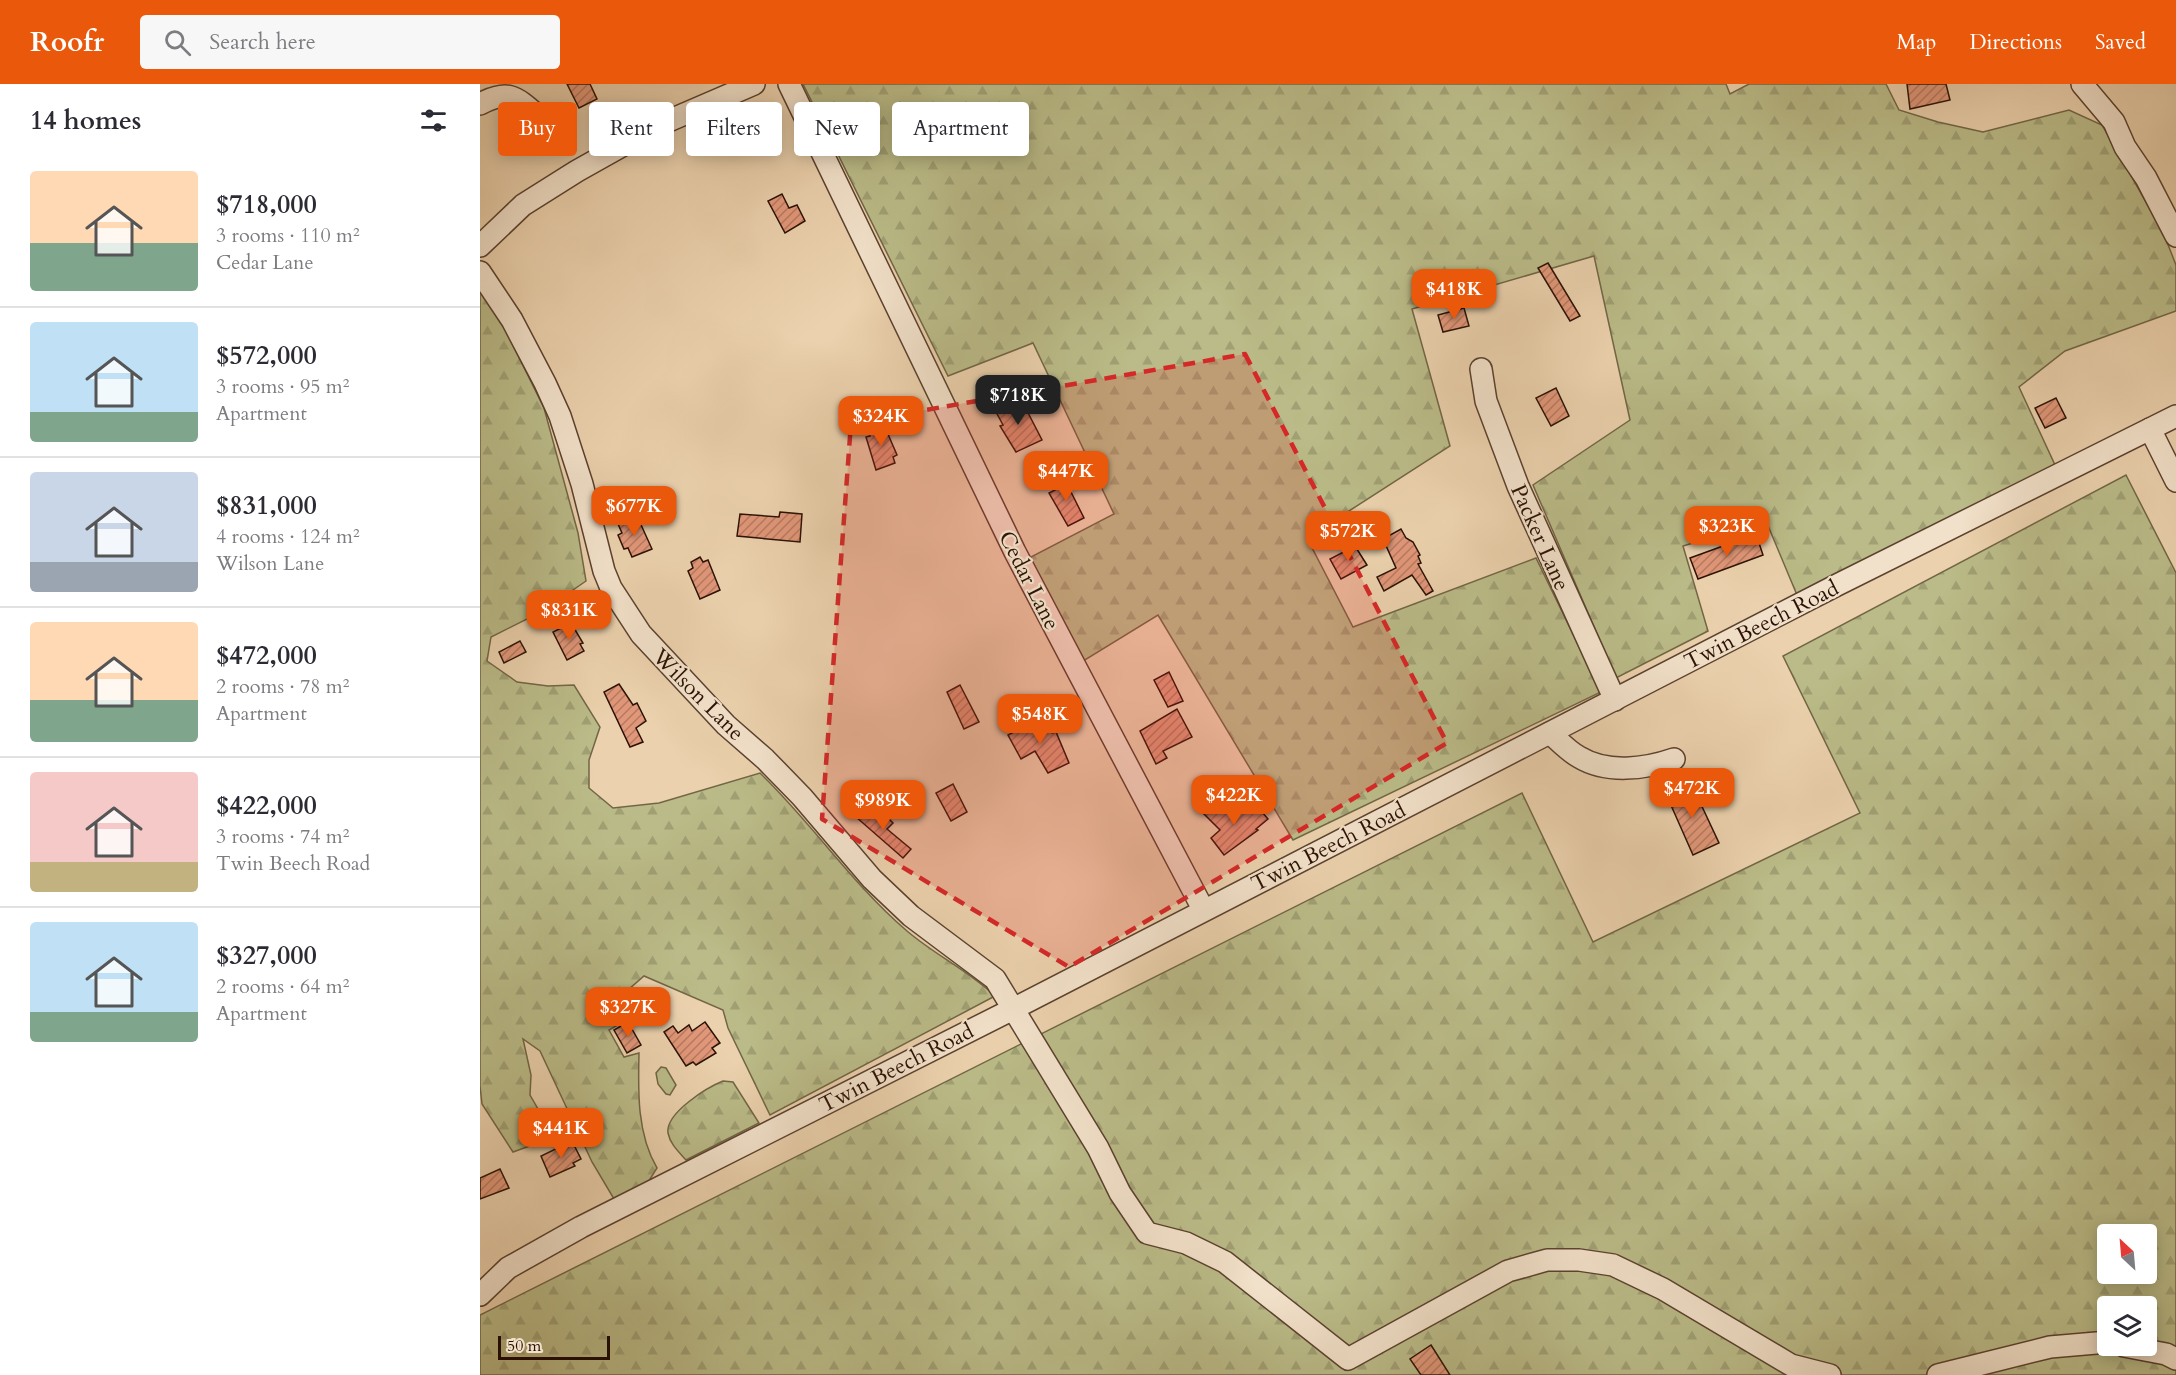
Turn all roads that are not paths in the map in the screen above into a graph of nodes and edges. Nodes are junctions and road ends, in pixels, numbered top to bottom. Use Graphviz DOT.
graph roads {
  1 [pos="754,84"];
  2 [pos="789,84"];
  3 [pos="2082,84"];
  4 [pos="522,102"];
  5 [pos="480,104"];
  6 [pos="2176,236"];
  7 [pos="480,246"];
  8 [pos="480,272"];
  9 [pos="1481,369"];
  10 [pos="2176,416"];
  11 [pos="2150,429"];
  12 [pos="2176,481"];
  13 [pos="1616,700"];
  14 [pos="1550,733"];
  15 [pos="1674,759"];
  16 [pos="1203,909"];
  17 [pos="1015,1008"];
  18 [pos="508,1268"];
  19 [pos="480,1270"];
  20 [pos="480,1295"];
  21 [pos="2097,1343"];
  22 [pos="2157,1352"];
  23 [pos="2176,1359"];
  24 [pos="1830,1375"];
  25 [pos="1938,1375"];
  1 -- 7 [label="street"];
  2 -- 16 [label="street, Cedar Lane"];
  3 -- 6 [label="street"];
  4 -- 5 [label="street"];
  8 -- 17 [label="street, Wilson Lane"];
  9 -- 13 [label="street, Packer Lane"];
  10 -- 11 [label="street, Twin Beech Road"];
  11 -- 12 [label="street"];
  11 -- 13 [label="street, Twin Beech Road"];
  13 -- 14 [label="street, Twin Beech Road"];
  14 -- 15 [label="street"];
  14 -- 16 [label="street, Twin Beech Road"];
  16 -- 17 [label="street, Twin Beech Road"];
  17 -- 18 [label="street, Twin Beech Road"];
  17 -- 24 [label="street, Wilson Lane"];
  18 -- 19 [label="street, Twin Beech Road"];
  18 -- 20 [label="street"];
  21 -- 25 [label="street"];
  22 -- 23 [label="street"];
}
